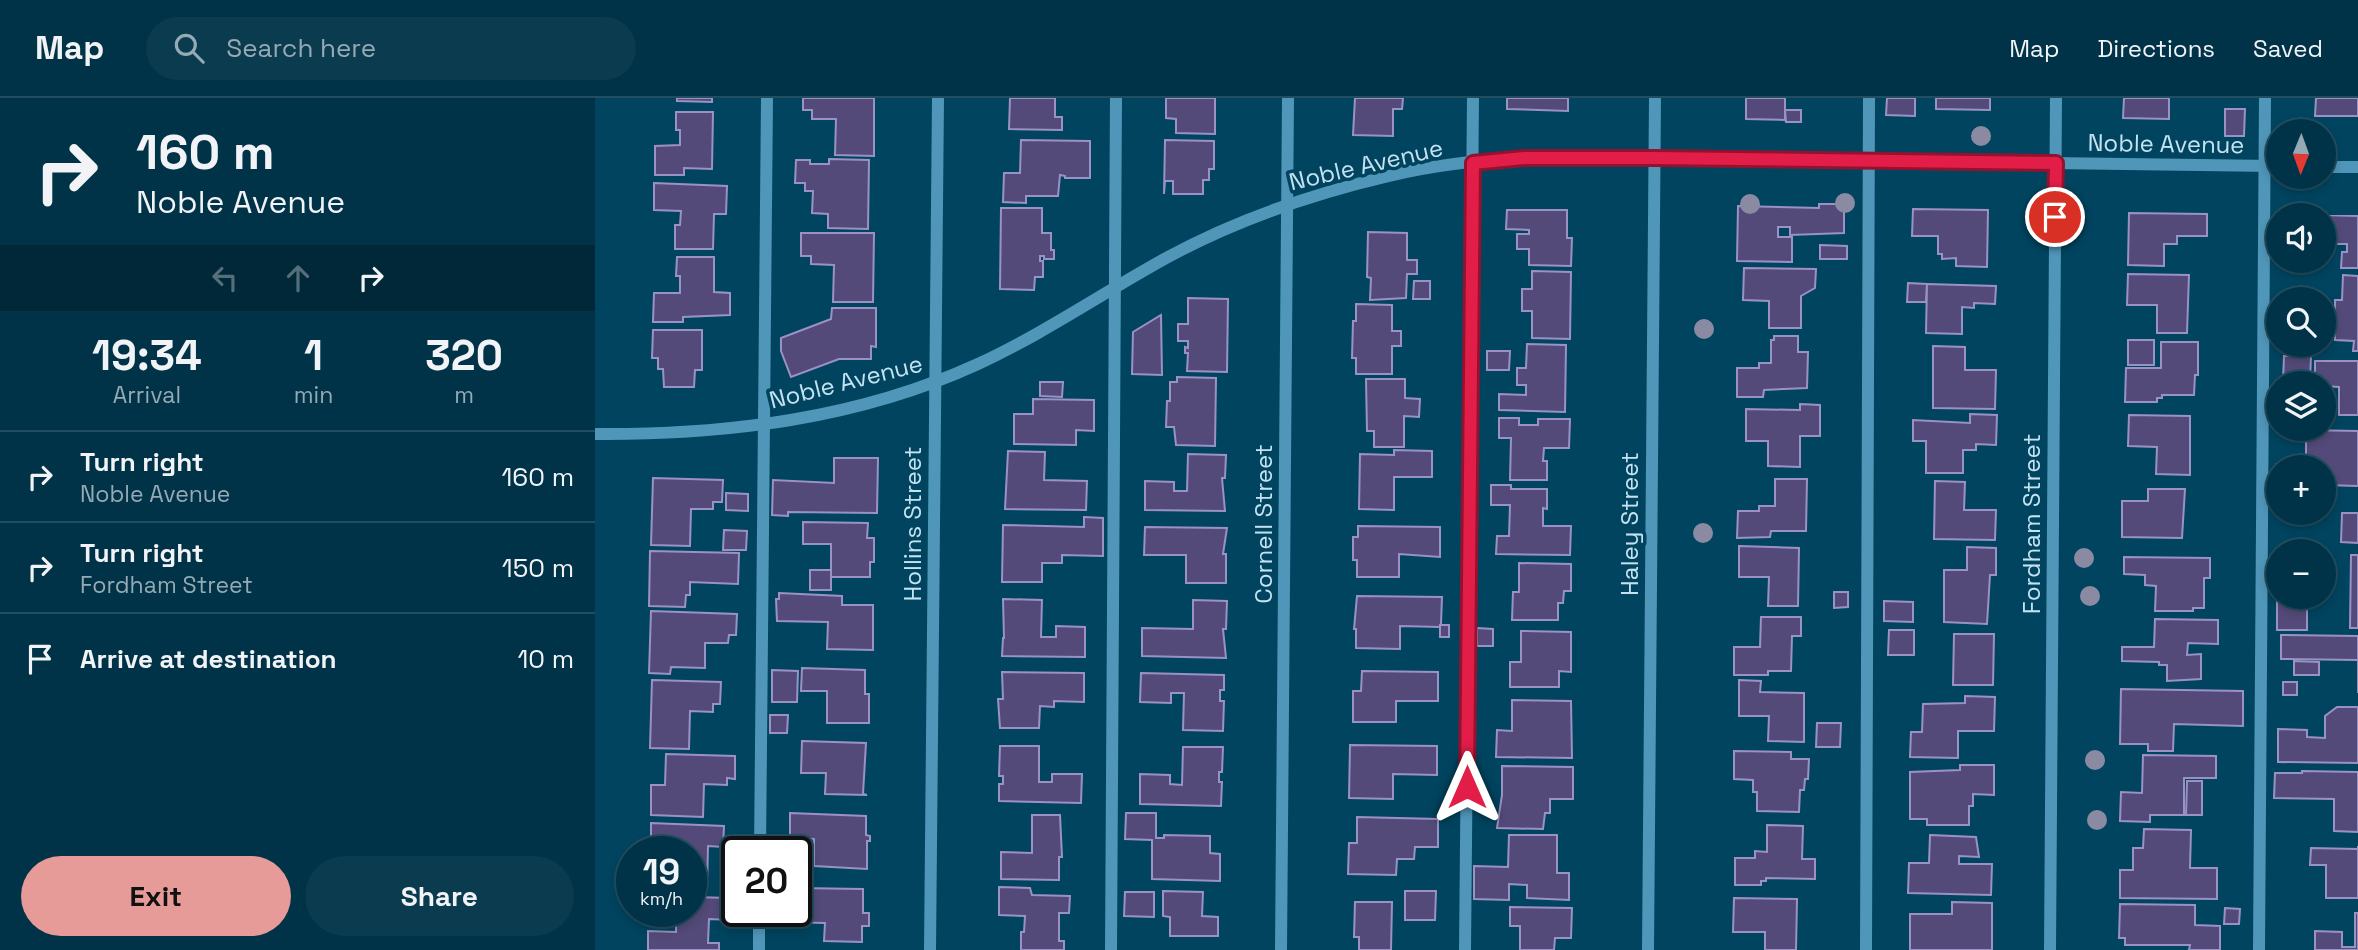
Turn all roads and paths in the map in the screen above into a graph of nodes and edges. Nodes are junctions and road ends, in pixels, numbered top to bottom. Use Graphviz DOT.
graph roads {
  1 [pos="767,98"];
  2 [pos="938,98"];
  3 [pos="1116,98"];
  4 [pos="1288,98"];
  5 [pos="1473,98"];
  6 [pos="1655,98"];
  7 [pos="1869,98"];
  8 [pos="2056,98"];
  9 [pos="2265,98"];
  10 [pos="1654,158"];
  11 [pos="1869,161"];
  12 [pos="1473,163"];
  13 [pos="2056,163"];
  14 [pos="2264,166"];
  15 [pos="2336,167"];
  16 [pos="2358,167"];
  17 [pos="1287,204"];
  18 [pos="1114,289"];
  19 [pos="935,382"];
  20 [pos="765,425"];
  21 [pos="595,434"];
  22 [pos="760,836"];
  23 [pos="759,927"];
  24 [pos="759,950"];
  25 [pos="930,950"];
  26 [pos="1111,950"];
  27 [pos="1281,950"];
  28 [pos="1465,950"];
  29 [pos="1648,950"];
  30 [pos="1866,950"];
  31 [pos="2050,950"];
  32 [pos="2259,950"];
  1 -- 20 [label="street"];
  2 -- 19 [label="street, Hollins Street"];
  3 -- 18 [label="street"];
  4 -- 17 [label="street, Cornell Street"];
  5 -- 12 [label="street"];
  6 -- 10 [label="street, Haley Street"];
  7 -- 11 [label="street"];
  8 -- 13 [label="street, Fordham Street"];
  9 -- 14 [label="street"];
  10 -- 11 [label="street, Noble Avenue"];
  10 -- 12 [label="street, Noble Avenue"];
  10 -- 29 [label="street, Haley Street"];
  11 -- 13 [label="street, Noble Avenue"];
  11 -- 30 [label="street"];
  12 -- 17 [label="street, Noble Avenue"];
  12 -- 28 [label="street"];
  13 -- 14 [label="street, Noble Avenue"];
  13 -- 31 [label="street, Fordham Street"];
  14 -- 32 [label="street"];
  15 -- 16 [label="street"];
  17 -- 18 [label="street, Noble Avenue"];
  17 -- 27 [label="street, Cornell Street"];
  18 -- 19 [label="street, Noble Avenue"];
  18 -- 26 [label="street"];
  19 -- 20 [label="street, Noble Avenue"];
  19 -- 25 [label="street, Hollins Street"];
  20 -- 21 [label="street, Noble Avenue"];
  20 -- 22 [label="street"];
  23 -- 24 [label="street"];
}
